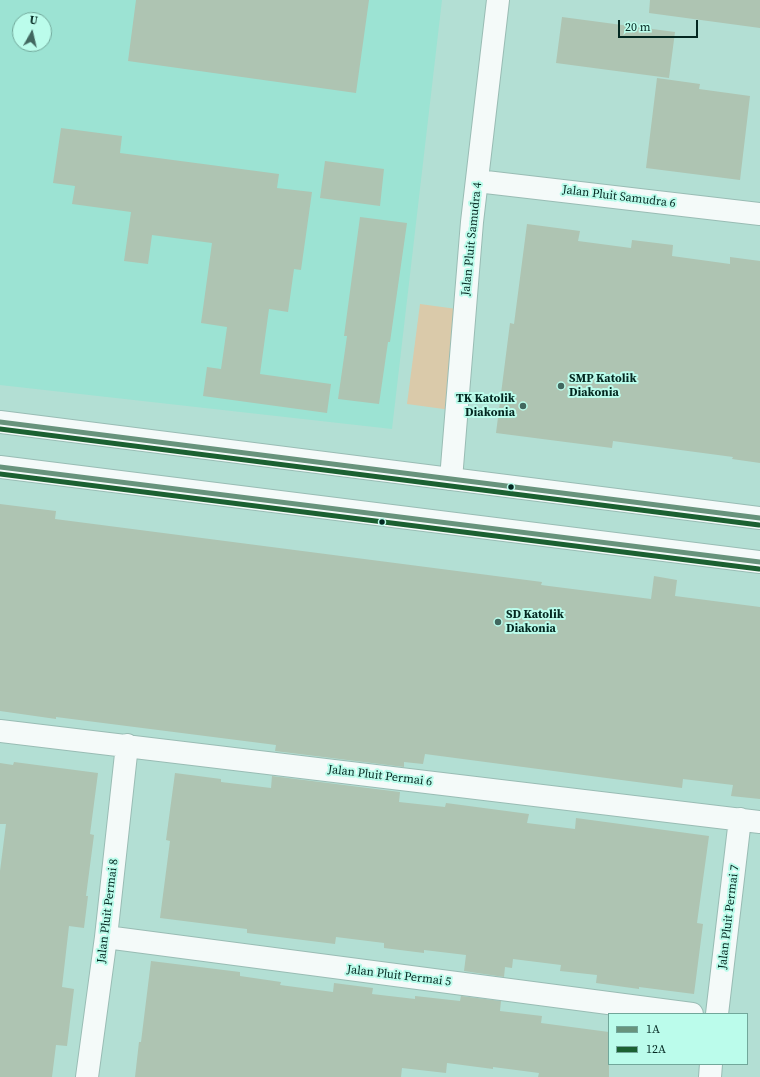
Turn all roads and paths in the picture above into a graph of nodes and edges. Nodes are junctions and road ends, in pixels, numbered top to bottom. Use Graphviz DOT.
graph roads {
  1 [pos="498,0"];
  2 [pos="477,181"];
  3 [pos="760,214"];
  4 [pos="0,422"];
  5 [pos="0,467"];
  6 [pos="451,479"];
  7 [pos="760,518"];
  8 [pos="760,562"];
  9 [pos="0,731"];
  10 [pos="127,745"];
  11 [pos="750,821"];
  12 [pos="106,937"];
  13 [pos="684,1013"];
  14 [pos="717,1013"];
  15 [pos="711,1065"];
  16 [pos="87,1077"];
  17 [pos="710,1077"];
  1 -- 2 [label="street, Jalan Pluit Samudra 4"];
  2 -- 3 [label="street, Jalan Pluit Samudra 6"];
  2 -- 6 [label="street, Jalan Pluit Samudra 4"];
  4 -- 6 [label="street"];
  5 -- 8 [label="street"];
  6 -- 7 [label="street"];
  9 -- 10 [label="street, Jalan Pluit Permai 6"];
  10 -- 11 [label="street, Jalan Pluit Permai 6"];
  10 -- 12 [label="street, Jalan Pluit Permai 8"];
  11 -- 14 [label="street, Jalan Pluit Permai 7"];
  12 -- 13 [label="street, Jalan Pluit Permai 5"];
  12 -- 16 [label="street, Jalan Pluit Permai 8"];
  15 -- 17 [label="street"];
}
